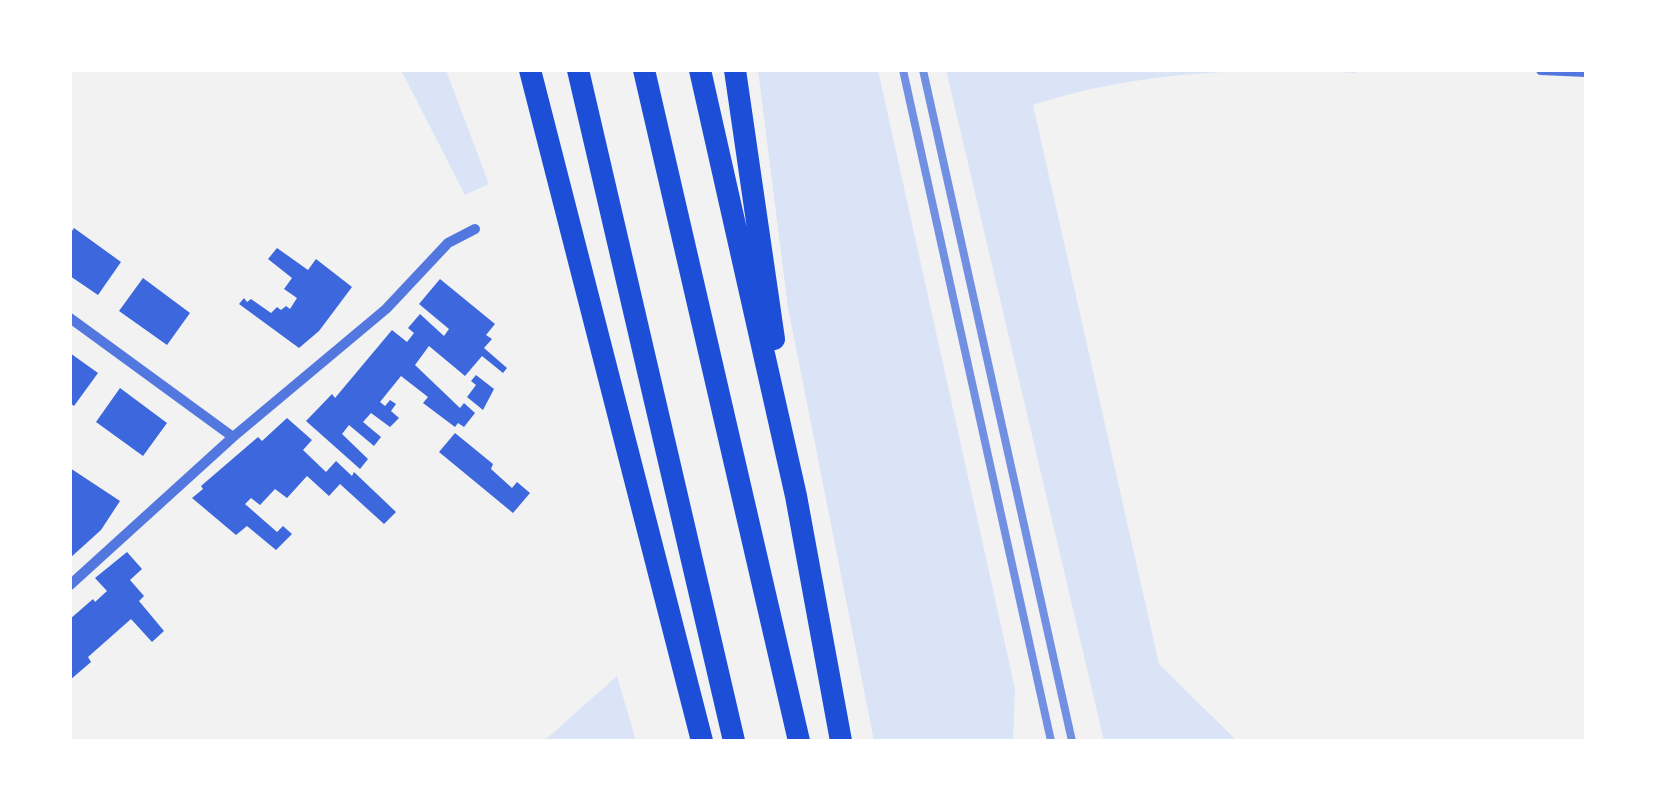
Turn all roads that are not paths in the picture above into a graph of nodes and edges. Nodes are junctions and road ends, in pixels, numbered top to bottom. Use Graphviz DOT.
graph roads {
  1 [pos="530,70"];
  2 [pos="578,70"];
  3 [pos="644,70"];
  4 [pos="700,70"];
  5 [pos="736,70"];
  6 [pos="1541,70"];
  7 [pos="1586,72"];
  8 [pos="475,229"];
  9 [pos="70,318"];
  10 [pos="233,437"];
  11 [pos="796,496"];
  12 [pos="70,585"];
  13 [pos="702,741"];
  14 [pos="734,741"];
  15 [pos="799,741"];
  16 [pos="841,741"];
  1 -- 13 [label="highway"];
  2 -- 14 [label="highway"];
  3 -- 15 [label="highway"];
  4 -- 11 [label="highway"];
  5 -- 11 [label="highway"];
  6 -- 7 [label="street"];
  8 -- 10 [label="street"];
  9 -- 10 [label="street"];
  10 -- 12 [label="street"];
  11 -- 16 [label="highway"];
}
